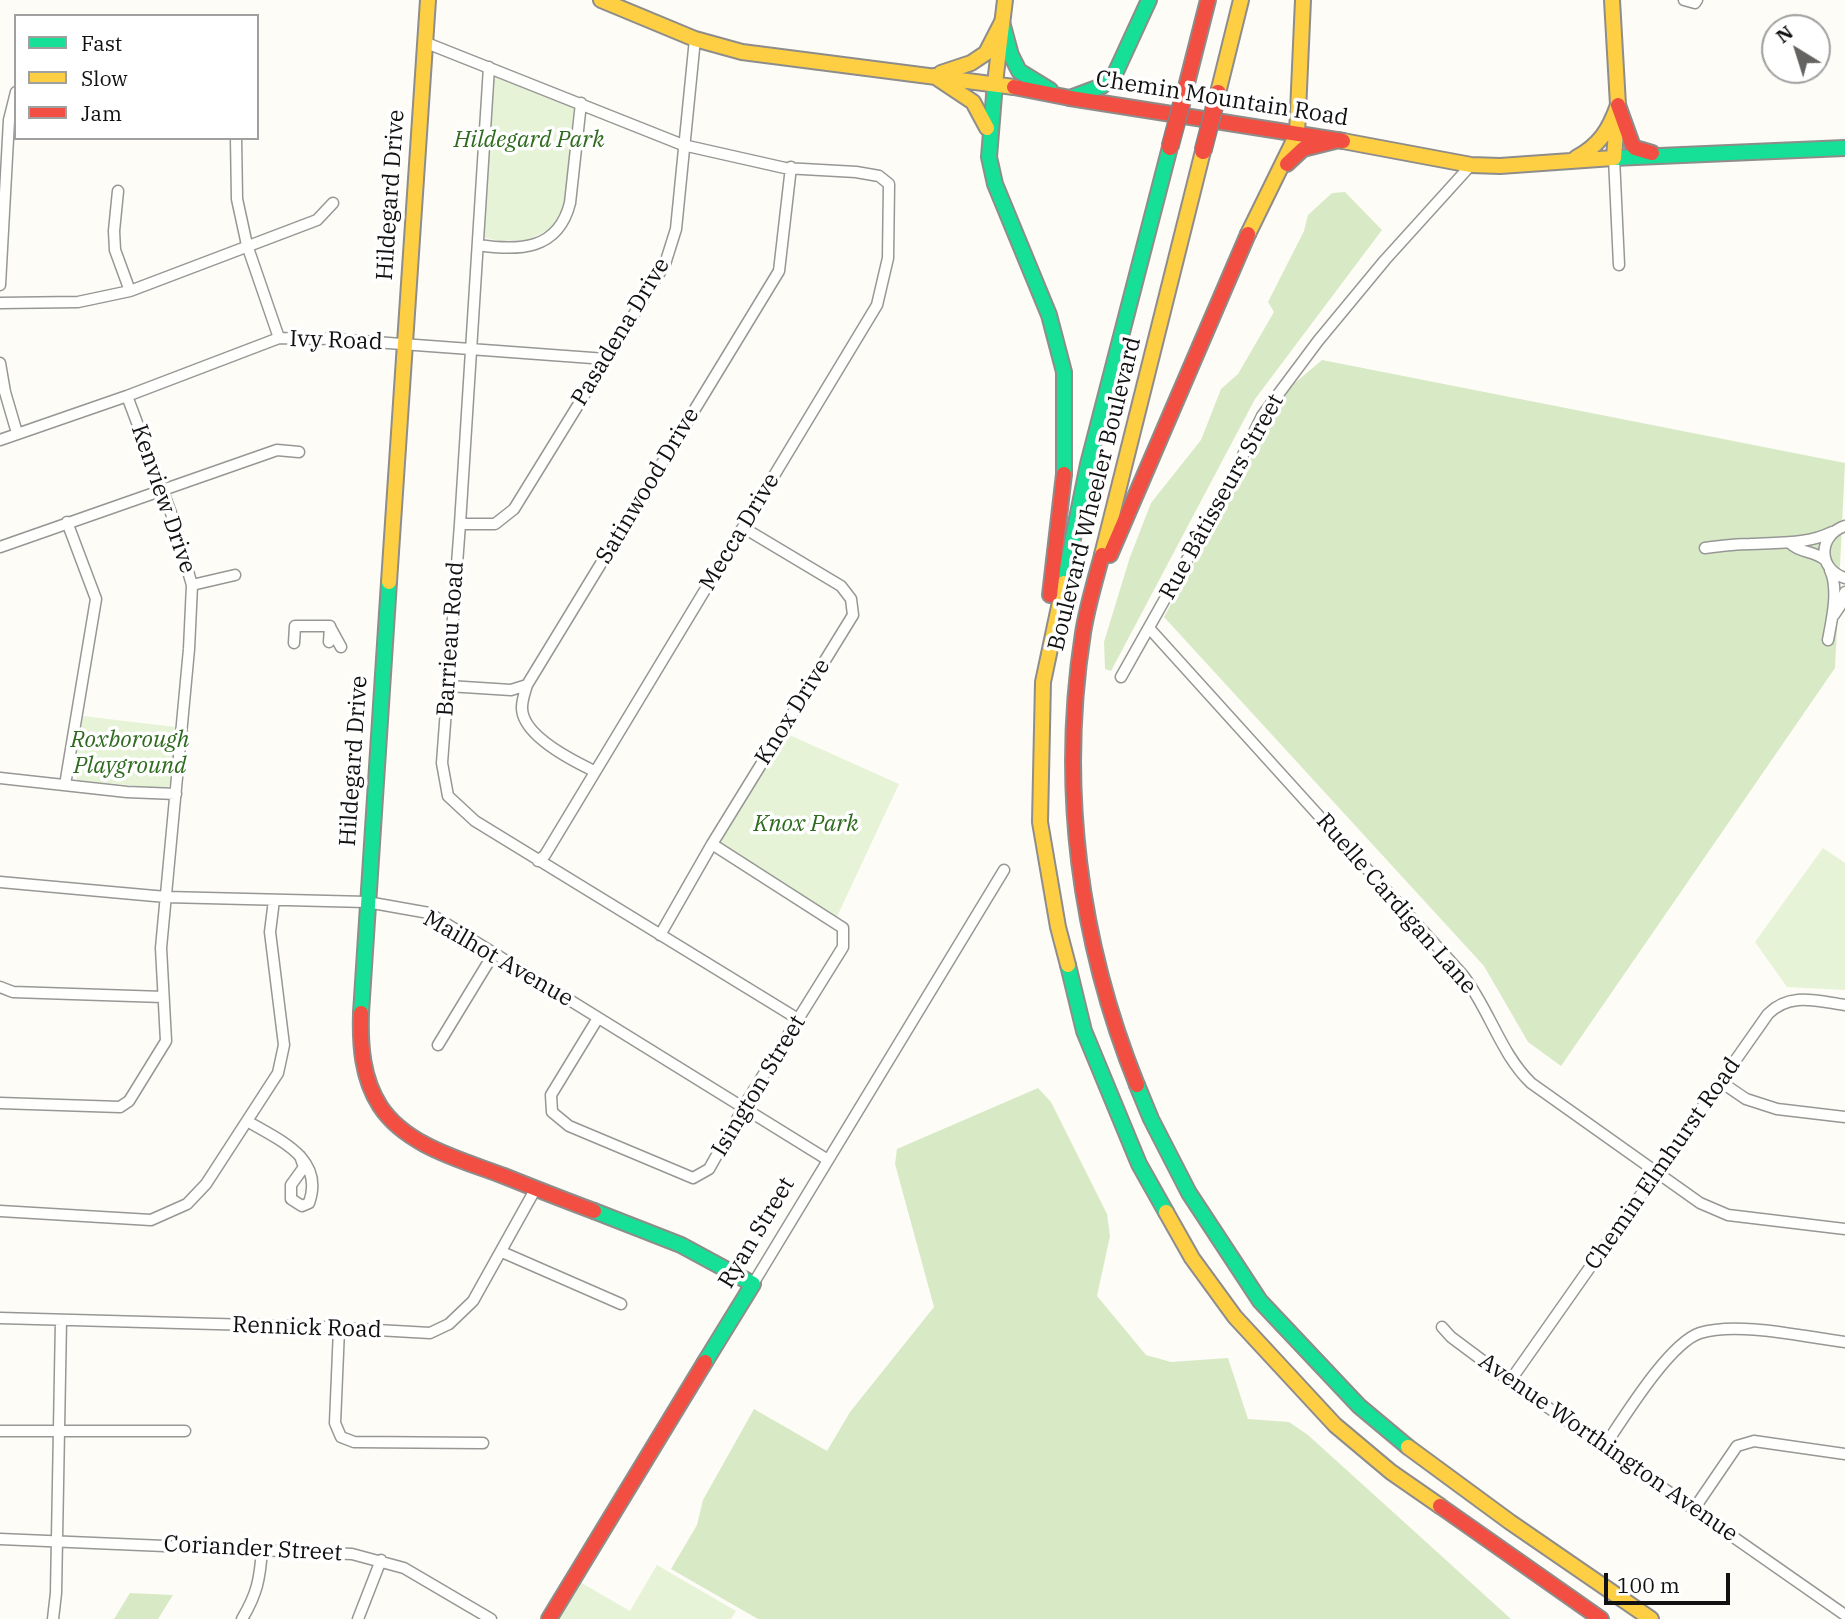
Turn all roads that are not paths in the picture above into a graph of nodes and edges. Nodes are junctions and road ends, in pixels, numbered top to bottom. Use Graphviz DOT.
graph roads {
  1 [pos="428,0"];
  2 [pos="601,0"];
  3 [pos="1005,0"];
  4 [pos="1149,0"];
  5 [pos="1208,0"];
  6 [pos="1241,0"];
  7 [pos="1303,0"];
  8 [pos="1612,0"];
  9 [pos="1685,0"];
  10 [pos="1697,0"];
  11 [pos="1002,22"];
  12 [pos="695,39"];
  13 [pos="424,42"];
  14 [pos="489,67"];
  15 [pos="934,76"];
  16 [pos="995,83"];
  17 [pos="1064,97"];
  18 [pos="14,100"];
  19 [pos="581,103"];
  20 [pos="1618,105"];
  21 [pos="1297,134"];
  22 [pos="236,140"];
  23 [pos="1339,140"];
  24 [pos="990,142"];
  25 [pos="682,145"];
  26 [pos="1845,148"];
  27 [pos="1665,156"];
  28 [pos="1614,158"];
  29 [pos="1568,162"];
  30 [pos="1471,165"];
  31 [pos="791,167"];
  32 [pos="118,191"];
  33 [pos="333,203"];
  34 [pos="1247,238"];
  35 [pos="247,245"];
  36 [pos="478,245"];
  37 [pos="1619,265"];
  38 [pos="0,285"];
  39 [pos="130,290"];
  40 [pos="0,303"];
  41 [pos="279,338"];
  42 [pos="403,344"];
  43 [pos="470,350"];
  44 [pos="606,359"];
  45 [pos="0,363"];
  46 [pos="127,396"];
  47 [pos="17,433"];
  48 [pos="0,440"];
  49 [pos="299,452"];
  50 [pos="161,489"];
  51 [pos="67,523"];
  52 [pos="460,524"];
  53 [pos="744,527"];
  54 [pos="1841,527"];
  55 [pos="1791,544"];
  56 [pos="0,547"];
  57 [pos="1704,548"];
  58 [pos="1827,565"];
  59 [pos="235,575"];
  60 [pos="1845,578"];
  61 [pos="192,585"];
  62 [pos="1845,592"];
  63 [pos="1833,615"];
  64 [pos="330,626"];
  65 [pos="1149,628"];
  66 [pos="1828,640"];
  67 [pos="329,642"];
  68 [pos="293,643"];
  69 [pos="341,647"];
  70 [pos="1077,666"];
  71 [pos="1121,677"];
  72 [pos="1043,682"];
  73 [pos="527,685"];
  74 [pos="448,686"];
  75 [pos="594,771"];
  76 [pos="0,778"];
  77 [pos="65,785"];
  78 [pos="176,794"];
  79 [pos="712,844"];
  80 [pos="538,861"];
  81 [pos="1004,870"];
  82 [pos="0,882"];
  83 [pos="166,897"];
  84 [pos="274,900"];
  85 [pos="367,902"];
  86 [pos="660,935"];
  87 [pos="494,953"];
  88 [pos="0,987"];
  89 [pos="13,992"];
  90 [pos="0,997"];
  91 [pos="163,997"];
  92 [pos="1845,1004"];
  93 [pos="598,1018"];
  94 [pos="797,1019"];
  95 [pos="438,1045"];
  96 [pos="1721,1082"];
  97 [pos="0,1103"];
  98 [pos="744,1109"];
  99 [pos="1845,1117"];
  100 [pos="247,1121"];
  101 [pos="300,1156"];
  102 [pos="828,1160"];
  103 [pos="1657,1170"];
  104 [pos="536,1188"];
  105 [pos="0,1211"];
  106 [pos="1845,1228"];
  107 [pos="502,1252"];
  108 [pos="753,1284"];
  109 [pos="621,1304"];
  110 [pos="0,1318"];
  111 [pos="61,1320"];
  112 [pos="1442,1327"];
  113 [pos="339,1329"];
  114 [pos="1845,1342"];
  115 [pos="1510,1381"];
  116 [pos="0,1431"];
  117 [pos="59,1431"];
  118 [pos="185,1431"];
  119 [pos="483,1443"];
  120 [pos="1604,1447"];
  121 [pos="1845,1454"];
  122 [pos="1694,1509"];
  123 [pos="0,1539"];
  124 [pos="56,1541"];
  125 [pos="262,1549"];
  126 [pos="381,1560"];
  127 [pos="1845,1615"];
  128 [pos="53,1619"];
  129 [pos="242,1619"];
  130 [pos="358,1619"];
  131 [pos="491,1619"];
  132 [pos="548,1619"];
  133 [pos="1601,1619"];
  134 [pos="1651,1619"];
  1 -- 13 [label="main road, Hildegard Drive"];
  2 -- 12 [label="main road, Chemin Mountain Road"];
  3 -- 11 [label="main road"];
  4 -- 17 [label="main road"];
  5 -- 72 [label="main road, Boulevard Wheeler Boulevard, bridge"];
  6 -- 70 [label="main road, Boulevard Wheeler Boulevard, bridge"];
  7 -- 21 [label="main road"];
  8 -- 20 [label="main road"];
  9 -- 10 [label="street"];
  11 -- 15 [label="main road"];
  11 -- 16 [label="main road"];
  11 -- 17 [label="main road"];
  12 -- 15 [label="main road, Chemin Mountain Road"];
  12 -- 25 [label="street, Pasadena Drive"];
  13 -- 14 [label="street"];
  13 -- 42 [label="main road, Hildegard Drive"];
  14 -- 19 [label="street"];
  14 -- 36 [label="street, Barrieau Road"];
  15 -- 16 [label="main road, Chemin Mountain Road"];
  15 -- 24 [label="main road"];
  16 -- 17 [label="main road, Chemin Mountain Road"];
  16 -- 24 [label="main road"];
  17 -- 21 [label="main road, Chemin Mountain Road"];
  18 -- 38 [label="street"];
  19 -- 25 [label="street"];
  19 -- 36 [label="street"];
  20 -- 27 [label="main road"];
  20 -- 28 [label="main road"];
  20 -- 29 [label="main road"];
  21 -- 23 [label="main road, Chemin Mountain Road"];
  21 -- 34 [label="main road"];
  22 -- 35 [label="street"];
  23 -- 30 [label="main road, Chemin Mountain Road"];
  23 -- 34 [label="main road"];
  24 -- 72 [label="main road"];
  25 -- 31 [label="street"];
  25 -- 44 [label="street, Pasadena Drive"];
  26 -- 27 [label="main road, Chemin Mountain Road"];
  27 -- 28 [label="main road, Chemin Mountain Road"];
  28 -- 29 [label="main road, Chemin Mountain Road"];
  28 -- 37 [label="street"];
  29 -- 30 [label="main road, Chemin Mountain Road"];
  30 -- 65 [label="street, Rue Bâtisseurs Street"];
  31 -- 53 [label="street, Mecca Drive"];
  31 -- 73 [label="street, Satinwood Drive"];
  32 -- 39 [label="street"];
  33 -- 35 [label="street"];
  34 -- 70 [label="main road"];
  35 -- 39 [label="street"];
  35 -- 41 [label="street"];
  36 -- 43 [label="street, Barrieau Road"];
  39 -- 40 [label="street"];
  41 -- 42 [label="street, Ivy Road"];
  41 -- 46 [label="street, Ivy Road"];
  42 -- 43 [label="street, Ivy Road"];
  42 -- 85 [label="main road, Hildegard Drive"];
  43 -- 44 [label="street, Ivy Road"];
  43 -- 52 [label="street, Barrieau Road"];
  44 -- 52 [label="street, Pasadena Drive"];
  45 -- 47 [label="street"];
  46 -- 47 [label="street, Ivy Road"];
  46 -- 50 [label="street, Kenview Drive"];
  47 -- 48 [label="street, Ivy Road"];
  49 -- 50 [label="street"];
  50 -- 51 [label="street"];
  50 -- 61 [label="street, Kenview Drive"];
  51 -- 56 [label="street"];
  51 -- 77 [label="street"];
  52 -- 74 [label="street, Barrieau Road"];
  53 -- 75 [label="street, Mecca Drive"];
  53 -- 79 [label="street, Knox Drive"];
  54 -- 55 [label="street"];
  54 -- 58 [label="street"];
  55 -- 57 [label="street"];
  55 -- 58 [label="street"];
  58 -- 60 [label="street"];
  58 -- 63 [label="street"];
  59 -- 61 [label="street"];
  61 -- 78 [label="street, Kenview Drive"];
  62 -- 63 [label="street"];
  63 -- 66 [label="street"];
  64 -- 67 [label="street"];
  64 -- 68 [label="street"];
  64 -- 69 [label="street"];
  65 -- 71 [label="street, Rue Bâtisseurs Street"];
  65 -- 103 [label="street, Ruelle Cardigan Lane"];
  70 -- 134 [label="main road, Boulevard Wheeler Boulevard"];
  72 -- 133 [label="main road, Boulevard Wheeler Boulevard"];
  73 -- 74 [label="street"];
  73 -- 75 [label="street, Satinwood Drive"];
  74 -- 80 [label="street, Barrieau Road"];
  75 -- 80 [label="street, Mecca Drive"];
  76 -- 77 [label="street"];
  77 -- 78 [label="street"];
  78 -- 83 [label="street, Kenview Drive"];
  79 -- 86 [label="street, Knox Drive"];
  79 -- 94 [label="street, Isington Street"];
  80 -- 86 [label="street, Barrieau Road"];
  81 -- 102 [label="street, Ryan Street"];
  82 -- 83 [label="street, Mailhot Avenue"];
  83 -- 84 [label="street, Mailhot Avenue"];
  83 -- 91 [label="street, Kenview Drive"];
  84 -- 85 [label="street, Mailhot Avenue"];
  84 -- 100 [label="street"];
  85 -- 87 [label="street, Mailhot Avenue"];
  85 -- 104 [label="main road, Hildegard Drive"];
  86 -- 94 [label="street, Barrieau Road"];
  87 -- 93 [label="street, Mailhot Avenue"];
  87 -- 95 [label="street"];
  88 -- 89 [label="street"];
  89 -- 90 [label="street"];
  89 -- 91 [label="street"];
  91 -- 97 [label="street, Kenview Drive"];
  92 -- 96 [label="street, Chemin Elmhurst Road"];
  93 -- 98 [label="street, Mailhot Avenue"];
  93 -- 98 [label="street, Isington Street"];
  94 -- 98 [label="street, Isington Street"];
  96 -- 99 [label="street"];
  96 -- 103 [label="street, Chemin Elmhurst Road"];
  98 -- 102 [label="street, Mailhot Avenue"];
  100 -- 101 [label="street"];
  100 -- 105 [label="street"];
  102 -- 108 [label="street, Ryan Street"];
  103 -- 106 [label="street, Ruelle Cardigan Lane"];
  103 -- 115 [label="street, Chemin Elmhurst Road"];
  104 -- 107 [label="street, Rennick Road"];
  104 -- 108 [label="main road, Hildegard Drive"];
  107 -- 109 [label="street"];
  107 -- 113 [label="street, Rennick Road"];
  108 -- 132 [label="main road, Ryan Street"];
  110 -- 111 [label="street, Rennick Road"];
  111 -- 113 [label="street, Rennick Road"];
  111 -- 117 [label="street"];
  112 -- 115 [label="street, Avenue Worthington Avenue"];
  113 -- 119 [label="street"];
  114 -- 120 [label="street"];
  115 -- 120 [label="street, Avenue Worthington Avenue"];
  116 -- 117 [label="street"];
  117 -- 118 [label="street"];
  117 -- 124 [label="street"];
  120 -- 122 [label="street, Avenue Worthington Avenue"];
  121 -- 122 [label="street"];
  122 -- 127 [label="street, Avenue Worthington Avenue"];
  123 -- 124 [label="street, Coriander Street"];
  124 -- 125 [label="street, Coriander Street"];
  124 -- 128 [label="street"];
  125 -- 126 [label="street, Coriander Street"];
  125 -- 129 [label="street"];
  126 -- 130 [label="street"];
  126 -- 131 [label="street, Coriander Street"];
}
